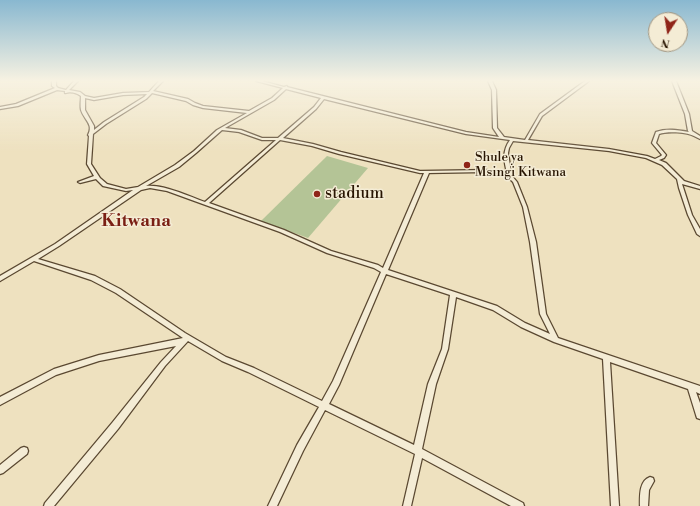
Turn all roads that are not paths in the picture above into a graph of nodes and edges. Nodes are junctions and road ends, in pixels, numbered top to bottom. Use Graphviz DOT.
graph roads {
  1 [pos="18,105"];
  2 [pos="83,105"];
  3 [pos="136,105"];
  4 [pos="196,105"];
  5 [pos="261,105"];
  6 [pos="318,105"];
  7 [pos="357,105"];
  8 [pos="494,105"];
  9 [pos="555,105"];
  10 [pos="683,105"];
  11 [pos="0,108"];
  12 [pos="249,112"];
  13 [pos="222,129"];
  14 [pos="692,134"];
  15 [pos="90,135"];
  16 [pos="700,138"];
  17 [pos="280,139"];
  18 [pos="503,139"];
  19 [pos="512,140"];
  20 [pos="526,141"];
  21 [pos="656,160"];
  22 [pos="427,172"];
  23 [pos="510,176"];
  24 [pos="96,177"];
  25 [pos="680,179"];
  26 [pos="80,182"];
  27 [pos="700,188"];
  28 [pos="140,189"];
  29 [pos="206,203"];
  30 [pos="700,234"];
  31 [pos="33,259"];
  32 [pos="384,271"];
  33 [pos="0,279"];
  34 [pos="453,294"];
  35 [pos="186,340"];
  36 [pos="556,340"];
  37 [pos="606,359"];
  38 [pos="691,387"];
  39 [pos="700,390"];
  40 [pos="0,401"];
  41 [pos="323,406"];
  42 [pos="700,415"];
  43 [pos="24,451"];
  44 [pos="418,452"];
  45 [pos="0,470"];
  46 [pos="650,481"];
  47 [pos="48,506"];
  48 [pos="272,506"];
  49 [pos="407,506"];
  50 [pos="520,506"];
  51 [pos="615,506"];
  52 [pos="644,506"];
  1 -- 11 [label="street"];
  2 -- 15 [label="street"];
  3 -- 15 [label="street"];
  4 -- 12 [label="street"];
  5 -- 12 [label="street"];
  6 -- 17 [label="street"];
  7 -- 18 [label="street"];
  8 -- 18 [label="street"];
  9 -- 20 [label="street"];
  10 -- 14 [label="street"];
  12 -- 13 [label="street"];
  13 -- 17 [label="street"];
  13 -- 28 [label="street"];
  14 -- 16 [label="street"];
  14 -- 21 [label="street"];
  15 -- 24 [label="street"];
  17 -- 22 [label="street"];
  17 -- 29 [label="street"];
  18 -- 19 [label="street"];
  19 -- 20 [label="street"];
  19 -- 23 [label="street"];
  20 -- 21 [label="street"];
  21 -- 25 [label="street"];
  22 -- 23 [label="street"];
  22 -- 32 [label="street"];
  23 -- 36 [label="street"];
  24 -- 26 [label="street"];
  24 -- 28 [label="street"];
  25 -- 27 [label="street"];
  25 -- 30 [label="street"];
  28 -- 29 [label="street"];
  28 -- 31 [label="street"];
  29 -- 32 [label="street"];
  31 -- 33 [label="street"];
  31 -- 35 [label="street"];
  32 -- 34 [label="street"];
  32 -- 41 [label="street"];
  34 -- 36 [label="street"];
  34 -- 44 [label="street"];
  35 -- 40 [label="street"];
  35 -- 41 [label="street"];
  35 -- 47 [label="street"];
  36 -- 37 [label="street"];
  37 -- 38 [label="street"];
  37 -- 51 [label="street"];
  38 -- 39 [label="street"];
  38 -- 42 [label="street"];
  41 -- 44 [label="street"];
  41 -- 48 [label="street"];
  43 -- 45 [label="street"];
  44 -- 49 [label="street"];
  44 -- 50 [label="street"];
  46 -- 52 [label="street"];
}
